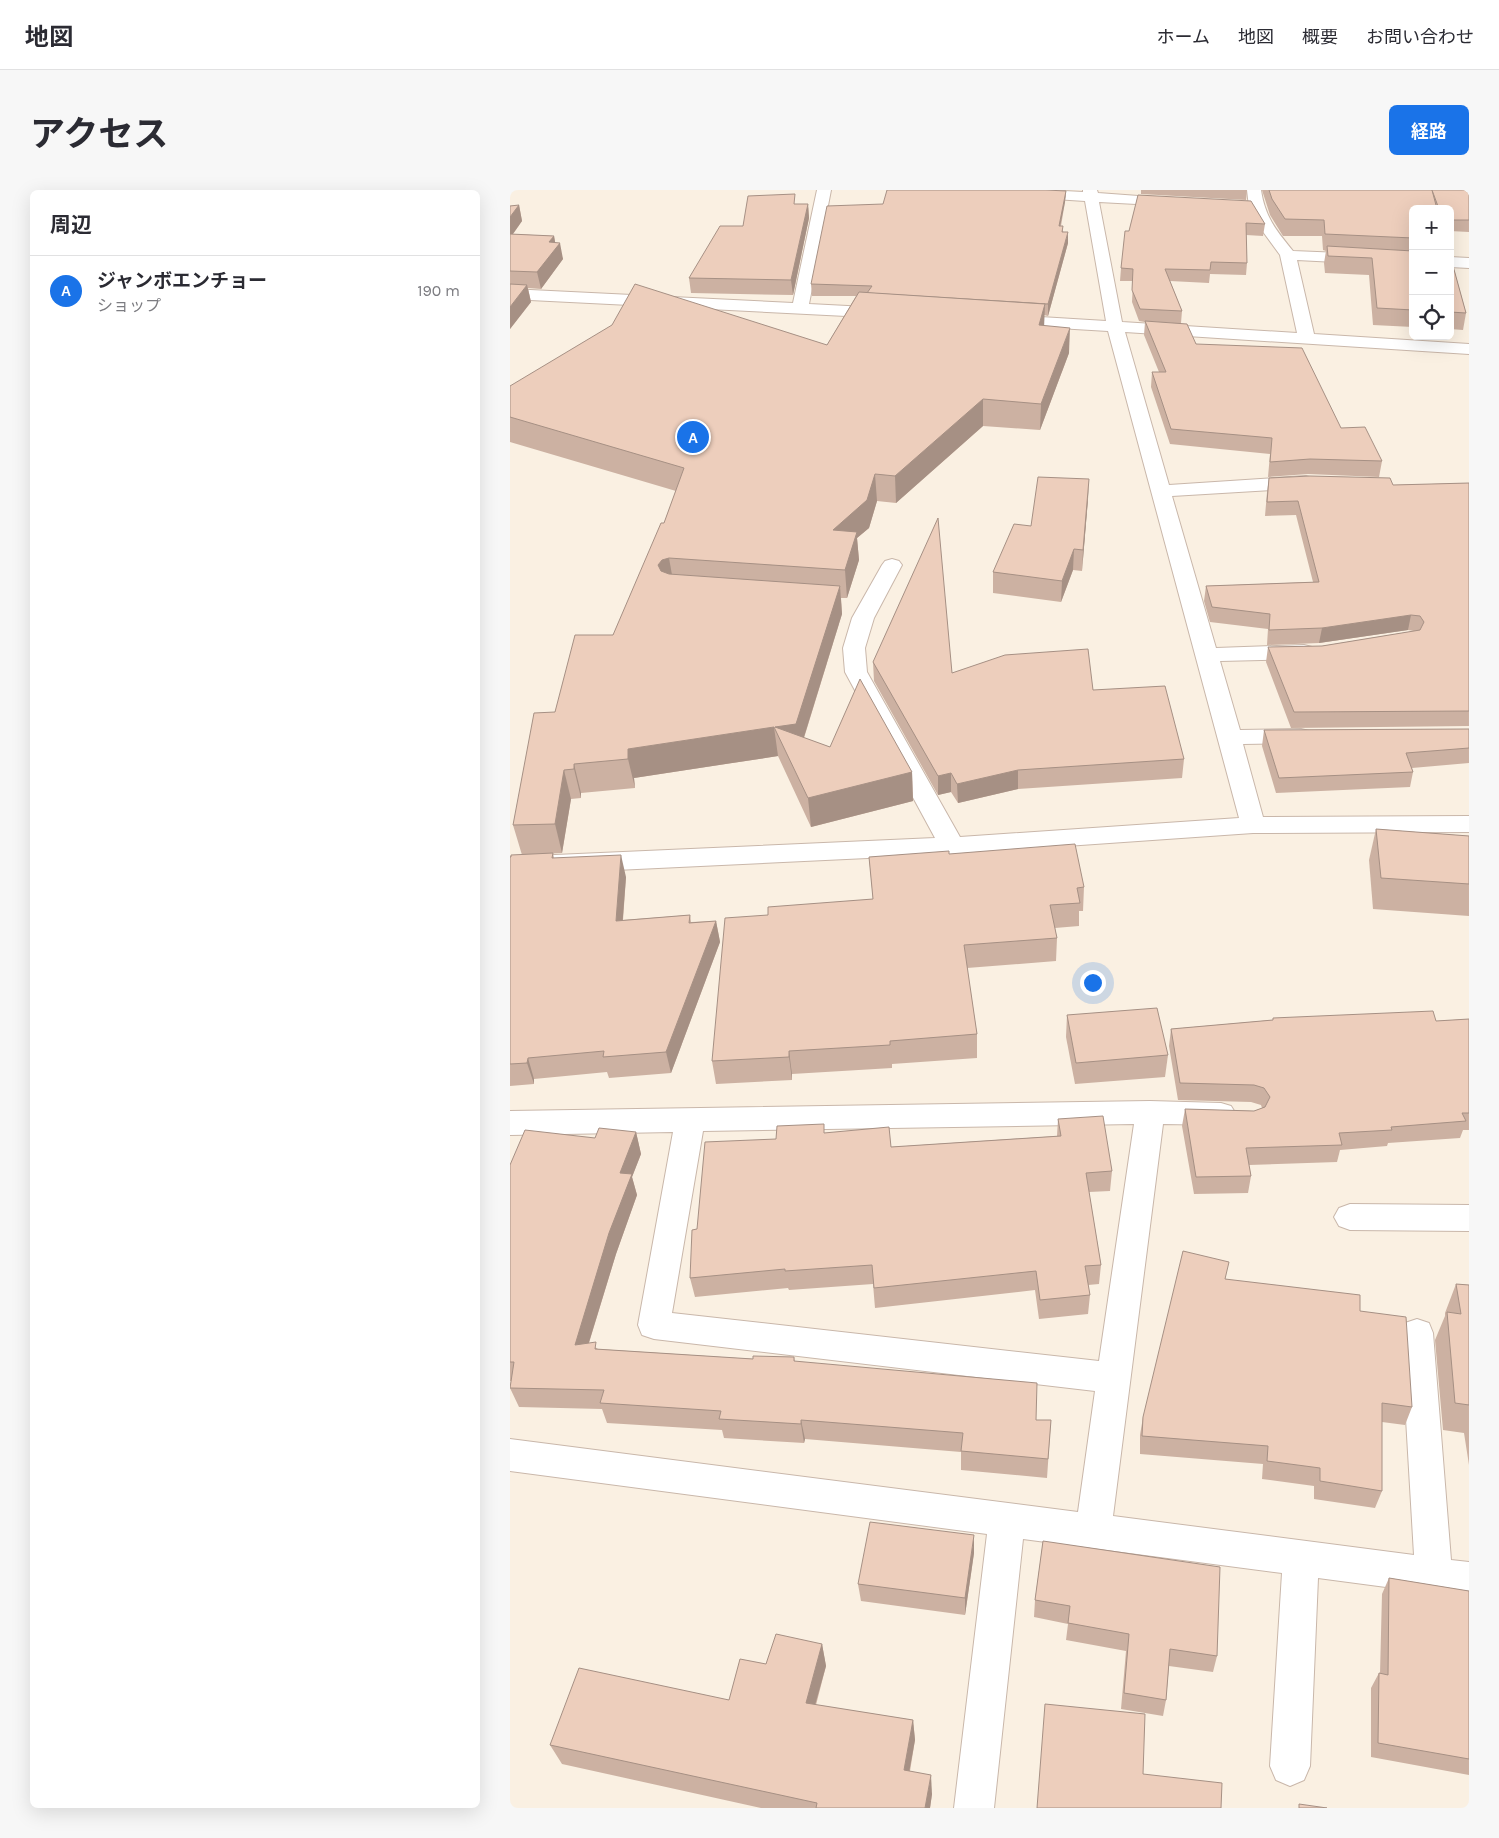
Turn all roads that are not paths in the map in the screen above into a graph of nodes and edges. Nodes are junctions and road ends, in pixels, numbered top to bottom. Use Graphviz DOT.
graph roads {
  1 [pos="824,190"];
  2 [pos="976,190"];
  3 [pos="1254,190"];
  4 [pos="1091,194"];
  5 [pos="1188,203"];
  6 [pos="1288,255"];
  7 [pos="1409,261"];
  8 [pos="1454,262"];
  9 [pos="1469,263"];
  10 [pos="510,294"];
  11 [pos="800,307"];
  12 [pos="898,313"];
  13 [pos="987,319"];
  14 [pos="1115,327"];
  15 [pos="1307,340"];
  16 [pos="1469,349"];
  17 [pos="1328,483"];
  18 [pos="1160,491"];
  19 [pos="892,565"];
  20 [pos="1328,650"];
  21 [pos="1206,655"];
  22 [pos="1320,736"];
  23 [pos="1230,737"];
  24 [pos="1469,824"];
  25 [pos="1253,825"];
  26 [pos="952,846"];
  27 [pos="510,866"];
  28 [pos="1150,1112"];
  29 [pos="1250,1115"];
  30 [pos="690,1120"];
  31 [pos="510,1123"];
  32 [pos="1350,1217"];
  33 [pos="1469,1218"];
  34 [pos="1417,1334"];
  35 [pos="1113,1378"];
  36 [pos="510,1454"];
  37 [pos="1007,1519"];
  38 [pos="1093,1531"];
  39 [pos="1301,1558"];
  40 [pos="1434,1575"];
  41 [pos="1469,1580"];
  42 [pos="1290,1766"];
  43 [pos="974,1808"];
  1 -- 11 [label="street"];
  2 -- 4 [label="street"];
  3 -- 6 [label="street"];
  4 -- 5 [label="street"];
  4 -- 14 [label="street"];
  6 -- 7 [label="street"];
  6 -- 15 [label="street"];
  8 -- 9 [label="street"];
  10 -- 11 [label="street"];
  11 -- 12 [label="street"];
  13 -- 14 [label="street"];
  14 -- 15 [label="street"];
  14 -- 18 [label="street"];
  15 -- 16 [label="street"];
  17 -- 18 [label="street"];
  18 -- 21 [label="street"];
  19 -- 26 [label="street"];
  20 -- 21 [label="street"];
  21 -- 23 [label="street"];
  22 -- 23 [label="street"];
  23 -- 25 [label="street"];
  24 -- 25 [label="street"];
  25 -- 26 [label="street"];
  26 -- 27 [label="street"];
  28 -- 29 [label="street"];
  28 -- 30 [label="street"];
  28 -- 35 [label="street"];
  30 -- 31 [label="street"];
  30 -- 35 [label="street"];
  32 -- 33 [label="street"];
  34 -- 40 [label="street"];
  35 -- 38 [label="street"];
  36 -- 37 [label="street"];
  37 -- 38 [label="street"];
  37 -- 43 [label="street"];
  38 -- 39 [label="street"];
  39 -- 40 [label="street"];
  39 -- 42 [label="street"];
  40 -- 41 [label="street"];
}
